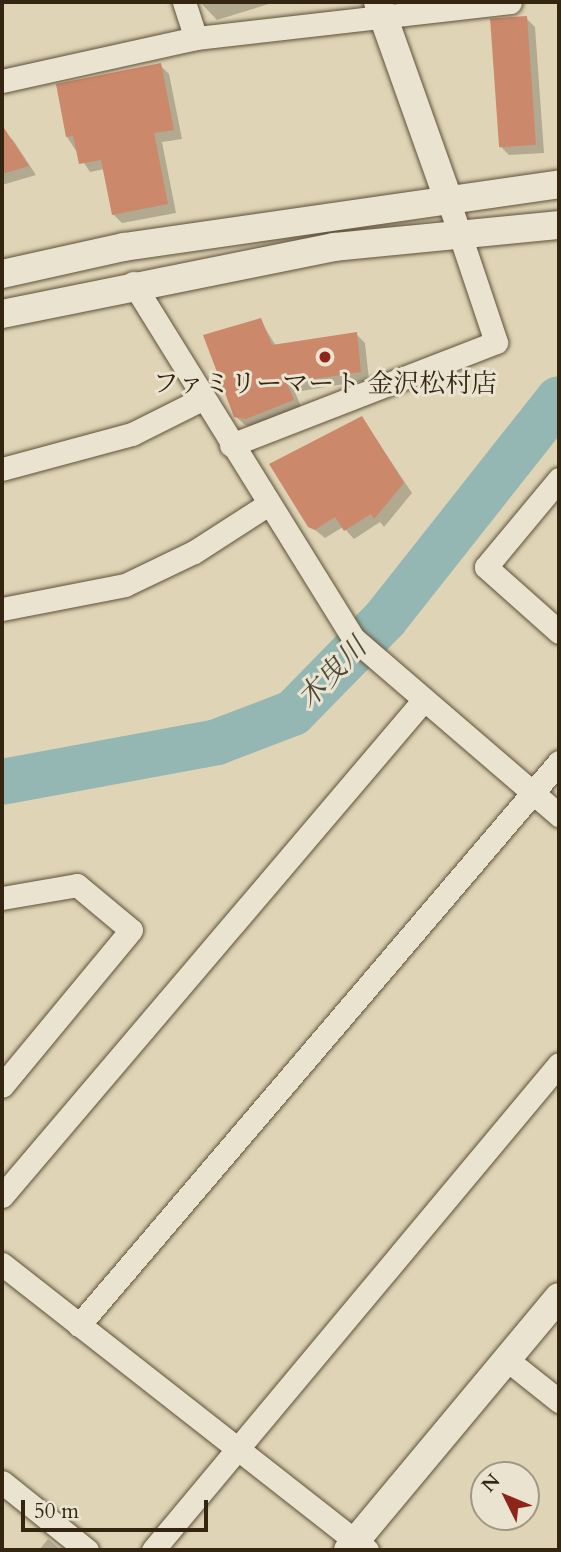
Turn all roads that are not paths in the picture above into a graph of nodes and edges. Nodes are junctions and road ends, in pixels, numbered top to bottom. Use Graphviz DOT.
graph roads {
  1 [pos="184,2"];
  2 [pos="510,2"];
  3 [pos="380,8"];
  4 [pos="196,38"];
  5 [pos="2,81"];
  6 [pos="559,184"];
  7 [pos="447,196"];
  8 [pos="559,225"];
  9 [pos="458,233"];
  10 [pos="2,274"];
  11 [pos="133,283"];
  12 [pos="2,314"];
  13 [pos="200,400"];
  14 [pos="231,445"];
  15 [pos="2,469"];
  16 [pos="559,479"];
  17 [pos="267,505"];
  18 [pos="2,608"];
  19 [pos="559,632"];
  20 [pos="422,702"];
  21 [pos="559,762"];
  22 [pos="533,794"];
  23 [pos="559,815"];
  24 [pos="2,898"];
  25 [pos="559,1064"];
  26 [pos="3,1080"];
  27 [pos="2,1196"];
  28 [pos="3,1268"];
  29 [pos="559,1297"];
  30 [pos="79,1325"];
  31 [pos="510,1362"];
  32 [pos="559,1401"];
  33 [pos="236,1449"];
  34 [pos="2,1482"];
  35 [pos="357,1547"];
  36 [pos="87,1550"];
  37 [pos="153,1550"];
  1 -- 4 [label="street"];
  2 -- 3 [label="street"];
  3 -- 4 [label="street"];
  3 -- 7 [label="street"];
  4 -- 5 [label="street"];
  6 -- 7 [label="street"];
  7 -- 9 [label="street"];
  7 -- 10 [label="street"];
  8 -- 9 [label="street"];
  9 -- 11 [label="street"];
  9 -- 14 [label="street"];
  11 -- 12 [label="street"];
  11 -- 13 [label="street"];
  13 -- 14 [label="street"];
  13 -- 15 [label="street"];
  14 -- 17 [label="street"];
  16 -- 19 [label="street"];
  17 -- 18 [label="street"];
  17 -- 20 [label="street"];
  20 -- 22 [label="street"];
  20 -- 27 [label="street"];
  21 -- 22 [label="street"];
  22 -- 23 [label="street"];
  22 -- 30 [label="street"];
  24 -- 26 [label="street"];
  25 -- 33 [label="street"];
  28 -- 30 [label="street"];
  29 -- 31 [label="street"];
  30 -- 33 [label="street"];
  31 -- 32 [label="street"];
  31 -- 35 [label="street"];
  33 -- 35 [label="street"];
  33 -- 37 [label="street"];
  34 -- 36 [label="street"];
}
